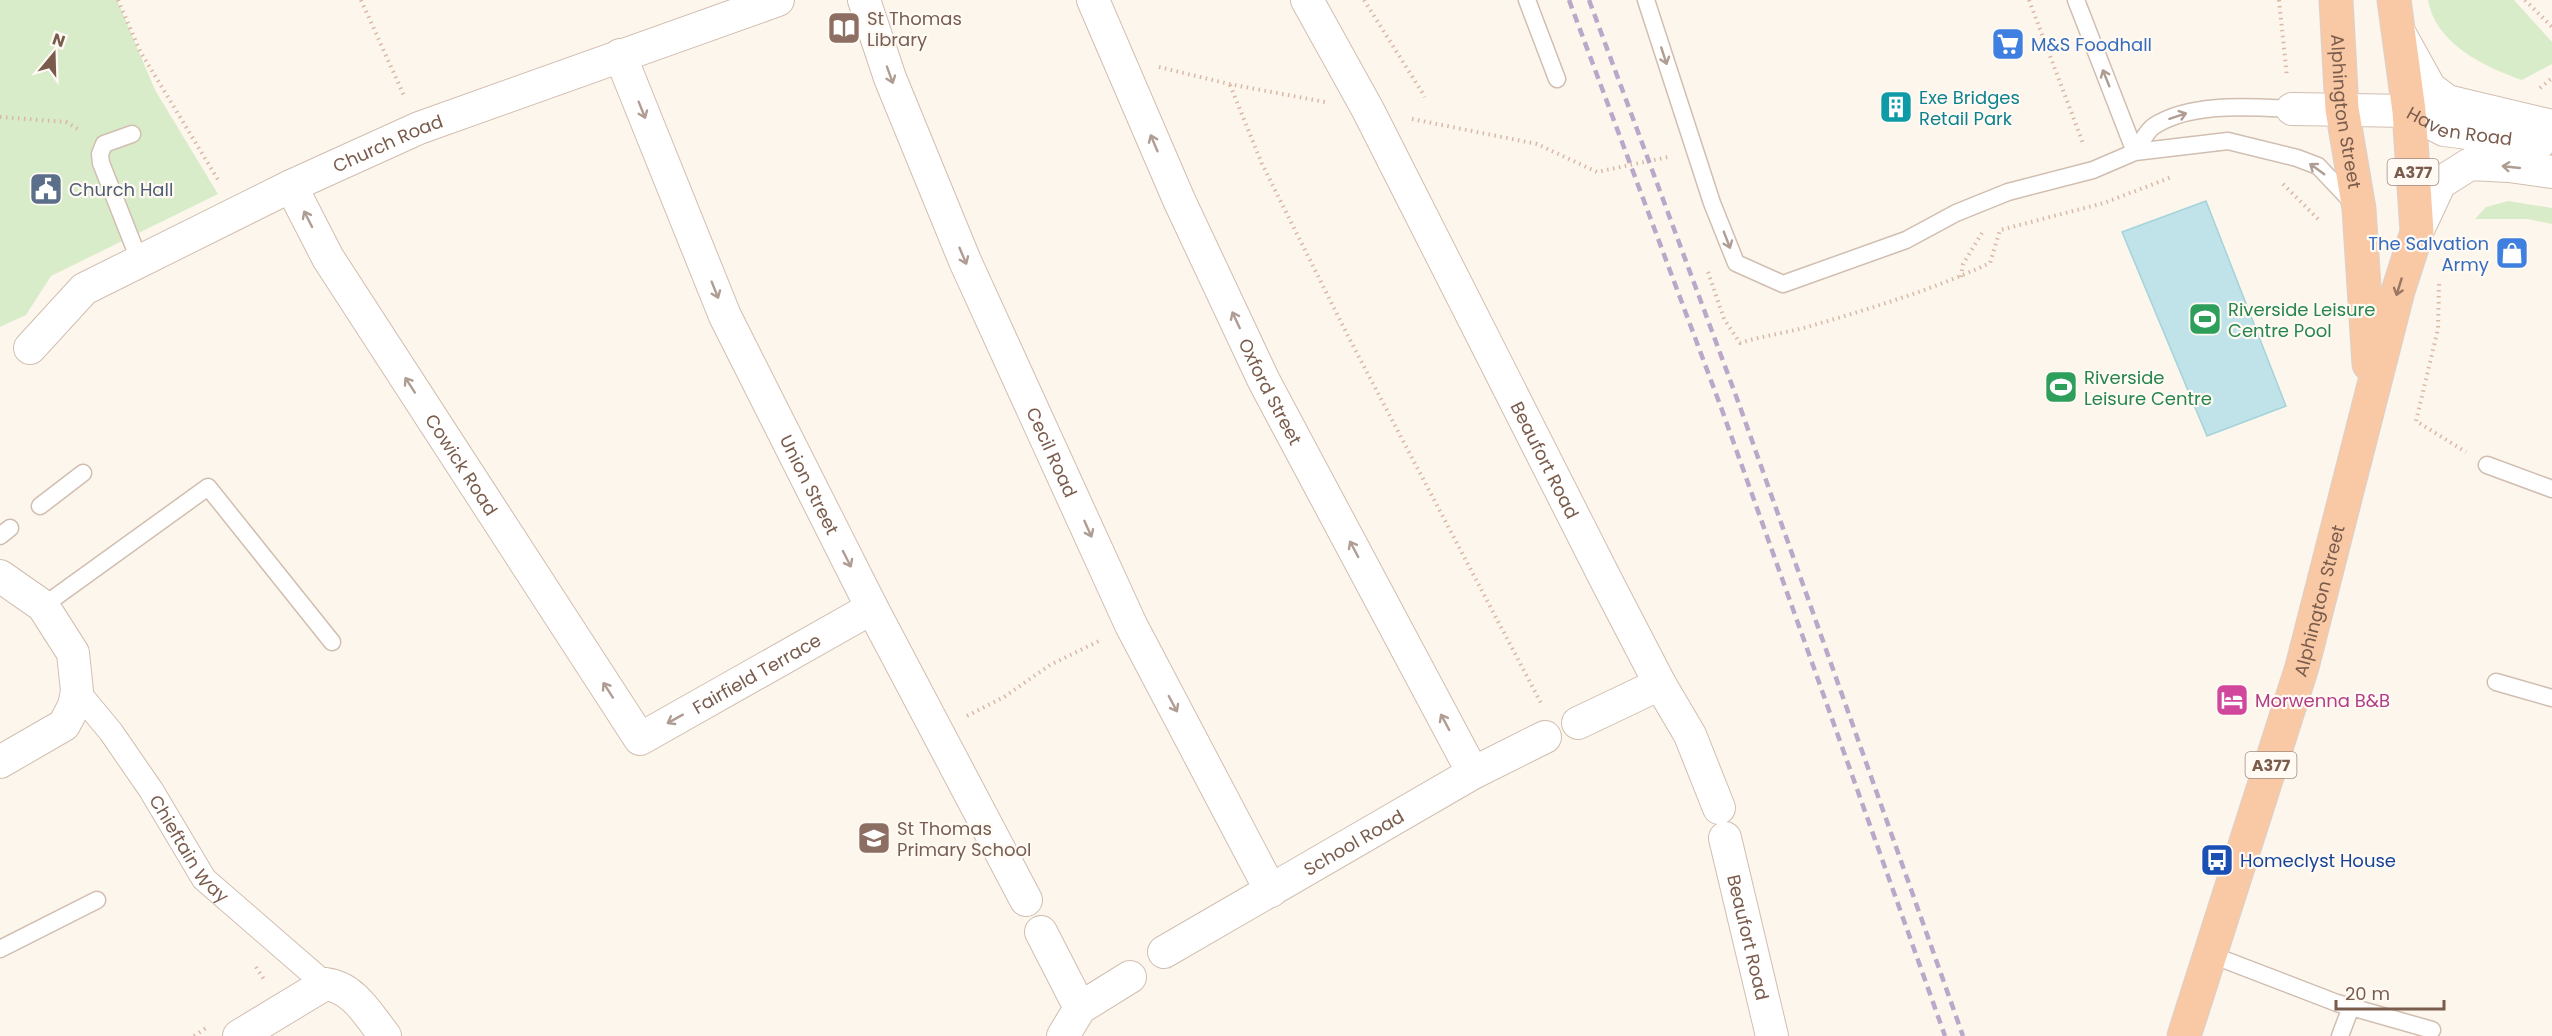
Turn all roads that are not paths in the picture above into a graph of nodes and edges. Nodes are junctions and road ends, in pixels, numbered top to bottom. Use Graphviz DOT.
graph roads {
  1 [pos="778,0"];
  2 [pos="864,0"];
  3 [pos="1093,0"];
  4 [pos="1307,0"];
  5 [pos="1527,0"];
  6 [pos="1646,0"];
  7 [pos="2076,0"];
  8 [pos="2336,0"];
  9 [pos="2395,14"];
  10 [pos="620,55"];
  11 [pos="1557,79"];
  12 [pos="2290,95"];
  13 [pos="2447,101"];
  14 [pos="2342,109"];
  15 [pos="2409,111"];
  16 [pos="2552,126"];
  17 [pos="132,134"];
  18 [pos="2552,143"];
  19 [pos="2135,152"];
  20 [pos="2552,172"];
  21 [pos="291,186"];
  22 [pos="2359,209"];
  23 [pos="2417,232"];
  24 [pos="140,262"];
  25 [pos="30,348"];
  26 [pos="2370,402"];
  27 [pos="2487,465"];
  28 [pos="83,473"];
  29 [pos="2552,489"];
  30 [pos="40,506"];
  31 [pos="0,576"];
  32 [pos="43,606"];
  33 [pos="872,609"];
  34 [pos="332,642"];
  35 [pos="2496,682"];
  36 [pos="1660,684"];
  37 [pos="77,691"];
  38 [pos="2552,698"];
  39 [pos="1578,723"];
  40 [pos="1545,724"];
  41 [pos="640,739"];
  42 [pos="0,762"];
  43 [pos="1473,773"];
  44 [pos="1271,891"];
  45 [pos="97,900"];
  46 [pos="1026,900"];
  47 [pos="1041,932"];
  48 [pos="0,949"];
  49 [pos="1164,952"];
  50 [pos="2212,955"];
  51 [pos="1130,977"];
  52 [pos="325,984"];
  53 [pos="2351,1006"];
  54 [pos="1080,1008"];
  55 [pos="2432,1030"];
  56 [pos="239,1036"];
  57 [pos="385,1036"];
  58 [pos="1063,1036"];
  59 [pos="1773,1036"];
  60 [pos="2184,1036"];
  61 [pos="2340,1036"];
  1 -- 10 [label="street, Church Road"];
  2 -- 44 [label="street, Cecil Road, one-way"];
  43 -- 3 [label="street, Oxford Street, one-way"];
  4 -- 36 [label="street, Beaufort Road"];
  5 -- 11 [label="lane"];
  6 -- 19 [label="lane, one-way"];
  19 -- 7 [label="lane, one-way"];
  8 -- 14 [label="highway, Alphington Street / A377"];
  9 -- 13 [label="street, Haven Road"];
  9 -- 15 [label="highway, Alphington Street / A377"];
  10 -- 21 [label="street, Church Road"];
  10 -- 33 [label="street, Union Street, one-way"];
  12 -- 14 [label="street"];
  19 -- 12 [label="lane, one-way"];
  13 -- 15 [label="street, Haven Road"];
  13 -- 16 [label="street, Haven Road"];
  14 -- 15 [label="street"];
  14 -- 22 [label="highway, Alphington Street / A377"];
  15 -- 18 [label="street, Haven Road"];
  15 -- 23 [label="highway, Alphington Street / A377"];
  17 -- 24 [label="lane"];
  22 -- 19 [label="lane, one-way"];
  20 -- 23 [label="street, Haven Road, one-way"];
  21 -- 24 [label="street, Church Road"];
  41 -- 21 [label="street, Cowick Road, one-way"];
  22 -- 26 [label="highway, Alphington Street / A377"];
  23 -- 26 [label="highway, Alphington Street / A377, one-way"];
  24 -- 25 [label="street, Church Road"];
  26 -- 50 [label="highway, Alphington Street / A377"];
  27 -- 29 [label="lane"];
  28 -- 30 [label="lane"];
  31 -- 32 [label="street"];
  32 -- 34 [label="lane"];
  32 -- 37 [label="street"];
  33 -- 41 [label="street, Fairfield Terrace, one-way"];
  33 -- 46 [label="street, Union Street"];
  35 -- 38 [label="lane"];
  36 -- 39 [label="street"];
  36 -- 59 [label="street, Beaufort Road"];
  37 -- 42 [label="street"];
  37 -- 52 [label="street, Chieftain Way"];
  40 -- 43 [label="street, School Road"];
  43 -- 44 [label="street, School Road"];
  44 -- 49 [label="street, School Road"];
  45 -- 48 [label="lane"];
  47 -- 54 [label="street"];
  50 -- 53 [label="lane"];
  50 -- 60 [label="highway, Alphington Street / A377"];
  51 -- 54 [label="street"];
  52 -- 56 [label="street"];
  52 -- 57 [label="street"];
  53 -- 55 [label="lane"];
  53 -- 61 [label="lane"];
  54 -- 58 [label="street"];
}
